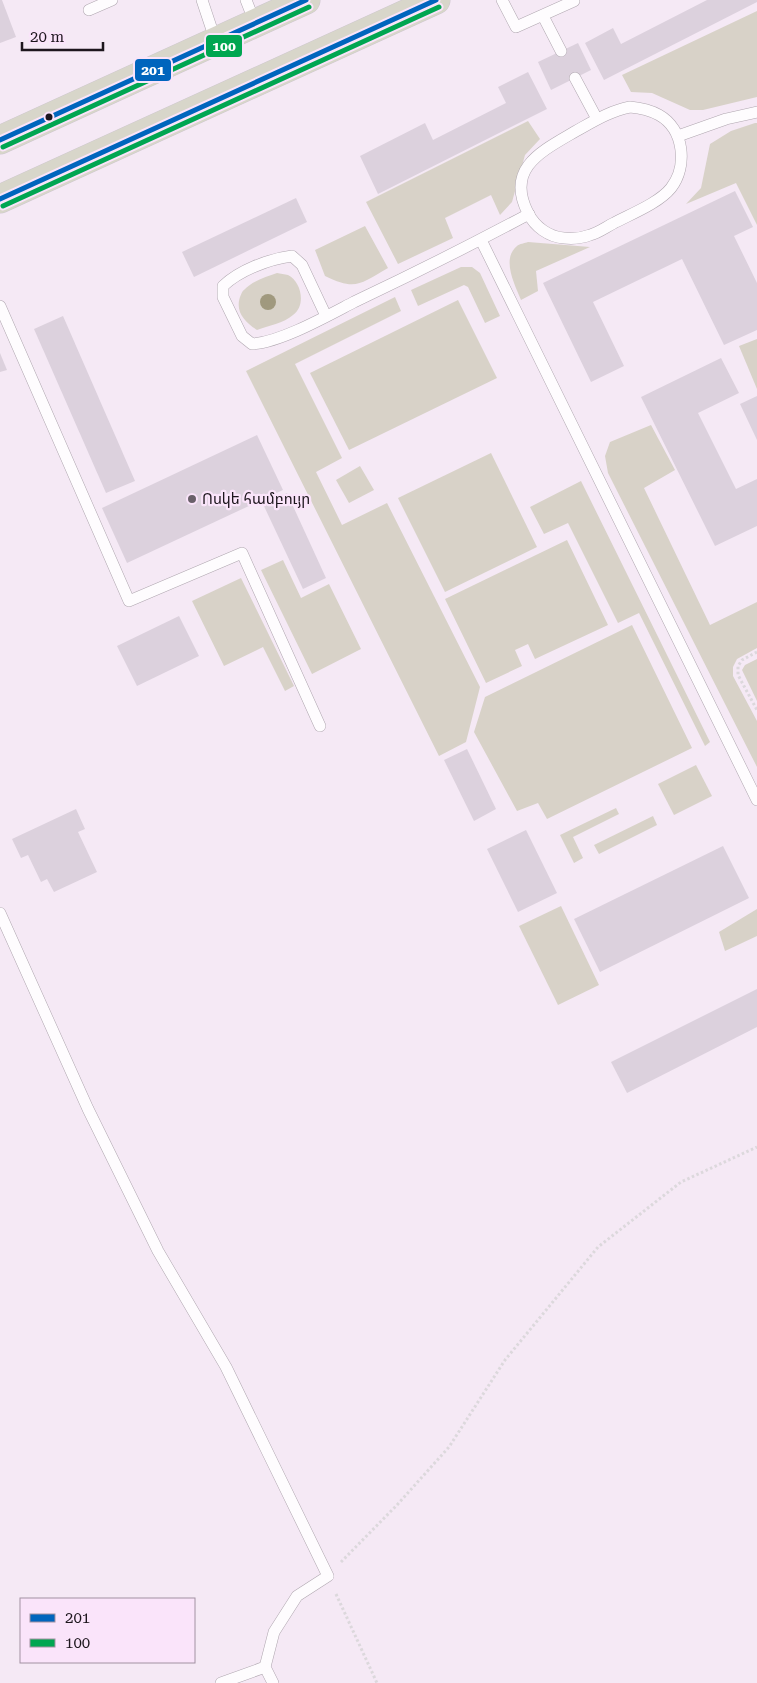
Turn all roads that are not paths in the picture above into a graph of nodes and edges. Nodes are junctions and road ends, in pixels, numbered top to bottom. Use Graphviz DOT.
graph roads {
  1 [pos="112,0"];
  2 [pos="202,0"];
  3 [pos="306,0"];
  4 [pos="436,0"];
  5 [pos="502,0"];
  6 [pos="573,0"];
  7 [pos="88,10"];
  8 [pos="250,12"];
  9 [pos="543,16"];
  10 [pos="216,42"];
  11 [pos="561,51"];
  12 [pos="575,78"];
  13 [pos="757,112"];
  14 [pos="597,119"];
  15 [pos="678,136"];
  16 [pos="0,140"];
  17 [pos="0,199"];
  18 [pos="529,214"];
  19 [pos="481,240"];
  20 [pos="0,306"];
  21 [pos="326,316"];
  22 [pos="320,726"];
  23 [pos="757,800"];
  24 [pos="0,913"];
  25 [pos="265,1667"];
  26 [pos="221,1683"];
  27 [pos="273,1683"];
  1 -- 7 [label="lane"];
  2 -- 10 [label="lane"];
  3 -- 8 [label="highway"];
  4 -- 17 [label="highway"];
  5 -- 9 [label="lane"];
  6 -- 9 [label="lane"];
  8 -- 10 [label="highway"];
  9 -- 11 [label="lane"];
  10 -- 16 [label="highway"];
  12 -- 14 [label="lane"];
  13 -- 15 [label="lane"];
  14 -- 15 [label="lane"];
  14 -- 18 [label="lane"];
  15 -- 18 [label="lane"];
  18 -- 19 [label="lane"];
  19 -- 21 [label="lane"];
  19 -- 23 [label="lane"];
  20 -- 22 [label="lane"];
  21 -- 21 [label="lane"];
  24 -- 25 [label="lane"];
  25 -- 26 [label="lane"];
  25 -- 27 [label="lane"];
}
